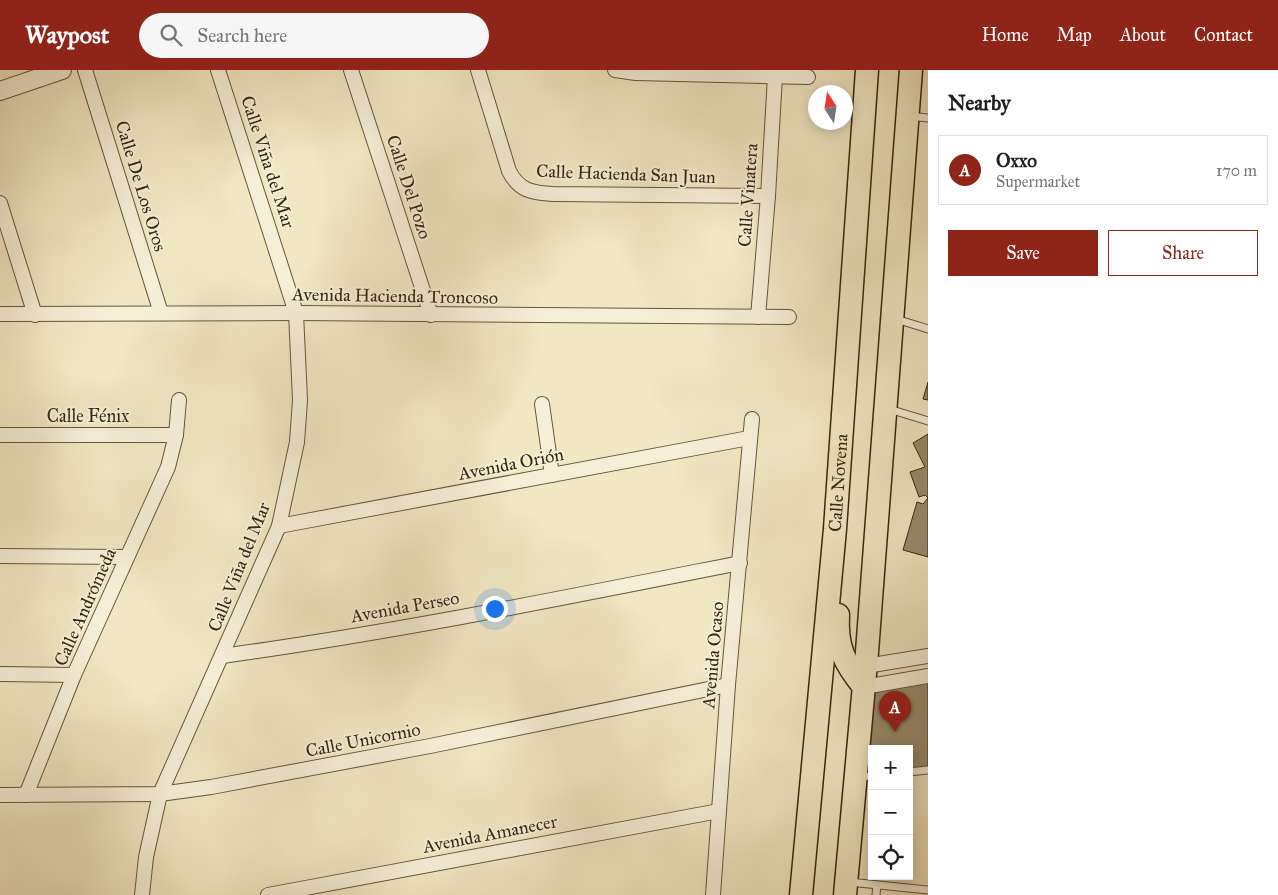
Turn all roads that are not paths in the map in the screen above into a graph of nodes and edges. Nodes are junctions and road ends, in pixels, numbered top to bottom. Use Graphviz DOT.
graph roads {
  1 [pos="62,70"];
  2 [pos="85,70"];
  3 [pos="218,70"];
  4 [pos="351,70"];
  5 [pos="478,70"];
  6 [pos="615,70"];
  7 [pos="867,70"];
  8 [pos="911,70"];
  9 [pos="774,76"];
  10 [pos="808,77"];
  11 [pos="0,91"];
  12 [pos="918,117"];
  13 [pos="768,196"];
  14 [pos="0,204"];
  15 [pos="161,313"];
  16 [pos="296,313"];
  17 [pos="0,314"];
  18 [pos="35,315"];
  19 [pos="431,315"];
  20 [pos="758,317"];
  21 [pos="790,317"];
  22 [pos="893,319"];
  23 [pos="928,329"];
  24 [pos="179,400"];
  25 [pos="542,404"];
  26 [pos="886,409"];
  27 [pos="752,419"];
  28 [pos="928,421"];
  29 [pos="176,434"];
  30 [pos="0,435"];
  31 [pos="749,438"];
  32 [pos="552,475"];
  33 [pos="279,526"];
  34 [pos="835,529"];
  35 [pos="0,556"];
  36 [pos="127,557"];
  37 [pos="740,563"];
  38 [pos="222,656"];
  39 [pos="928,656"];
  40 [pos="0,674"];
  41 [pos="74,674"];
  42 [pos="865,676"];
  43 [pos="928,676"];
  44 [pos="728,685"];
  45 [pos="928,770"];
  46 [pos="913,772"];
  47 [pos="864,777"];
  48 [pos="160,794"];
  49 [pos="0,795"];
  50 [pos="26,795"];
  51 [pos="719,811"];
  52 [pos="877,885"];
  53 [pos="846,888"];
  54 [pos="928,890"];
  55 [pos="915,892"];
  56 [pos="142,895"];
  57 [pos="268,895"];
  58 [pos="713,895"];
  59 [pos="801,895"];
  60 [pos="876,895"];
  1 -- 11 [label="street"];
  2 -- 15 [label="street, Calle De Los Oros"];
  3 -- 16 [label="street, Calle Viña del Mar"];
  4 -- 19 [label="street, Calle Del Pozo"];
  5 -- 13 [label="street, Calle Hacienda San Juan"];
  6 -- 9 [label="street"];
  7 -- 34 [label="main road, Calle Novena"];
  8 -- 12 [label="main road"];
  9 -- 10 [label="street"];
  9 -- 13 [label="street, Calle Vinatera"];
  12 -- 22 [label="main road"];
  13 -- 20 [label="street, Calle Vinatera"];
  14 -- 18 [label="street"];
  15 -- 16 [label="street, Avenida Hacienda Troncoso"];
  15 -- 18 [label="street, Avenida Hacienda Troncoso"];
  16 -- 19 [label="street, Avenida Hacienda Troncoso"];
  16 -- 33 [label="street, Calle Viña del Mar"];
  17 -- 18 [label="street, Avenida Hacienda Troncoso"];
  19 -- 20 [label="street, Avenida Hacienda Troncoso"];
  20 -- 21 [label="street, Avenida Hacienda Troncoso"];
  22 -- 23 [label="lane"];
  22 -- 26 [label="main road"];
  24 -- 29 [label="street, Calle Andrómeda"];
  25 -- 32 [label="street"];
  26 -- 28 [label="lane"];
  26 -- 42 [label="main road"];
  27 -- 31 [label="street, Avenida Ocaso"];
  29 -- 30 [label="street, Calle Fénix"];
  29 -- 36 [label="street, Calle Andrómeda"];
  31 -- 32 [label="street, Avenida Orión"];
  31 -- 37 [label="street, Avenida Ocaso"];
  32 -- 33 [label="street, Avenida Orión"];
  33 -- 38 [label="street, Calle Viña del Mar"];
  34 -- 42 [label="main road"];
  34 -- 59 [label="main road, Calle Novena"];
  35 -- 36 [label="street"];
  36 -- 41 [label="street, Calle Andrómeda"];
  37 -- 38 [label="street, Avenida Perseo"];
  37 -- 44 [label="street, Avenida Ocaso"];
  38 -- 48 [label="street, Calle Viña del Mar"];
  39 -- 42 [label="street"];
  40 -- 41 [label="street"];
  41 -- 50 [label="street, Calle Andrómeda"];
  42 -- 43 [label="street"];
  42 -- 47 [label="main road"];
  44 -- 48 [label="street, Calle Unicornio"];
  44 -- 51 [label="street, Avenida Ocaso"];
  45 -- 46 [label="lane"];
  47 -- 53 [label="main road"];
  48 -- 50 [label="street, Calle Unicornio"];
  48 -- 56 [label="street, Calle Viña del Mar"];
  49 -- 50 [label="street, Calle Unicornio"];
  51 -- 57 [label="street, Avenida Amanecer"];
  51 -- 58 [label="street, Avenida Ocaso"];
  52 -- 53 [label="lane"];
  52 -- 55 [label="lane"];
  52 -- 60 [label="lane"];
  54 -- 55 [label="lane"];
}
